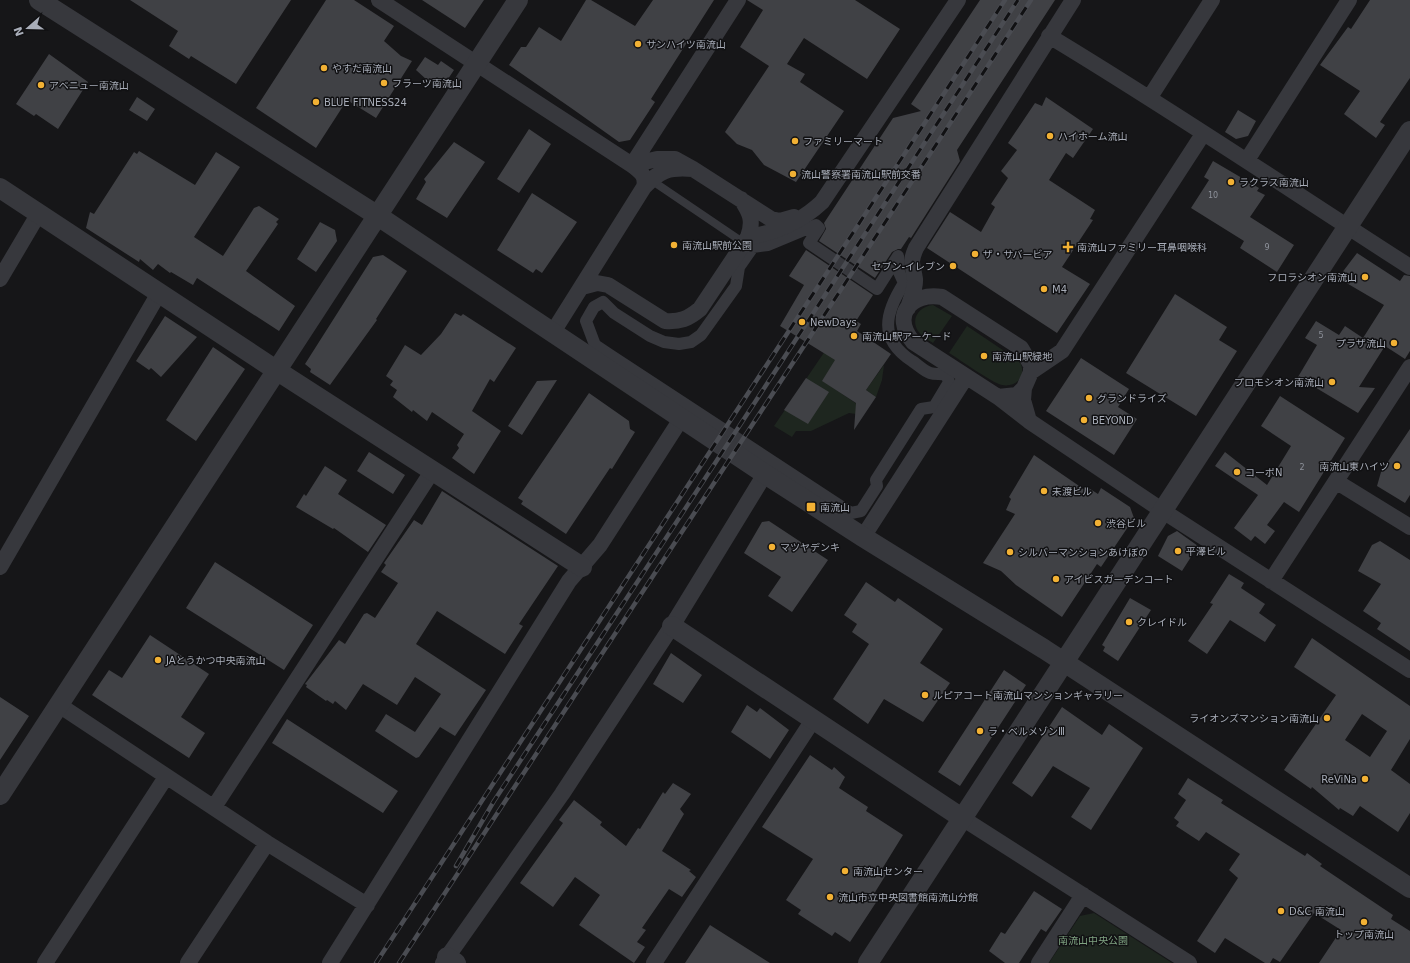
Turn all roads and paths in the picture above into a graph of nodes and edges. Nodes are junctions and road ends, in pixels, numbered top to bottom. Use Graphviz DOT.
graph roads {
  1 [pos="39,0"];
  2 [pos="379,0"];
  3 [pos="518,0"];
  4 [pos="738,0"];
  5 [pos="958,0"];
  6 [pos="1073,0"];
  7 [pos="1212,0"];
  8 [pos="1349,0"];
  9 [pos="1049,36"];
  10 [pos="477,63"];
  11 [pos="1150,97"];
  12 [pos="1410,131"];
  13 [pos="1203,134"];
  14 [pos="1247,160"];
  15 [pos="632,164"];
  16 [pos="693,169"];
  17 [pos="648,184"];
  18 [pos="0,188"];
  19 [pos="740,198"];
  20 [pos="812,212"];
  21 [pos="39,214"];
  22 [pos="378,216"];
  23 [pos="1348,227"];
  24 [pos="746,240"];
  25 [pos="600,258"];
  26 [pos="898,261"];
  27 [pos="1410,267"];
  28 [pos="0,279"];
  29 [pos="915,280"];
  30 [pos="608,285"];
  31 [pos="582,287"];
  32 [pos="159,293"];
  33 [pos="942,297"];
  34 [pos="908,308"];
  35 [pos="553,332"];
  36 [pos="1021,348"];
  37 [pos="1062,351"];
  38 [pos="1410,367"];
  39 [pos="276,370"];
  40 [pos="1031,372"];
  41 [pos="966,376"];
  42 [pos="1024,388"];
  43 [pos="998,397"];
  44 [pos="681,419"];
  45 [pos="1028,421"];
  46 [pos="432,470"];
  47 [pos="765,474"];
  48 [pos="1337,482"];
  49 [pos="1163,511"];
  50 [pos="1410,527"];
  51 [pos="862,537"];
  52 [pos="0,567"];
  53 [pos="582,567"];
  54 [pos="1271,581"];
  55 [pos="672,626"];
  56 [pos="1064,662"];
  57 [pos="1410,670"];
  58 [pos="59,705"];
  59 [pos="813,720"];
  60 [pos="166,777"];
  61 [pos="0,795"];
  62 [pos="214,807"];
  63 [pos="962,818"];
  64 [pos="267,843"];
  65 [pos="1410,888"];
  66 [pos="1084,895"];
  67 [pos="367,905"];
  68 [pos="448,961"];
  69 [pos="45,963"];
  70 [pos="188,963"];
  71 [pos="330,963"];
  72 [pos="654,963"];
  73 [pos="868,963"];
  74 [pos="1039,963"];
  75 [pos="1189,963"];
  1 -- 22 [label="street"];
  2 -- 10 [label="street"];
  3 -- 10 [label="street"];
  4 -- 15 [label="street"];
  5 -- 20 [label="street"];
  6 -- 9 [label="street"];
  7 -- 11 [label="street"];
  8 -- 14 [label="street"];
  9 -- 11 [label="street"];
  9 -- 29 [label="street"];
  10 -- 15 [label="street"];
  10 -- 22 [label="street"];
  11 -- 13 [label="street"];
  12 -- 23 [label="street"];
  13 -- 14 [label="street"];
  13 -- 37 [label="street"];
  14 -- 23 [label="street"];
  15 -- 16 [label="street"];
  15 -- 17 [label="street"];
  16 -- 17 [label="street"];
  16 -- 19 [label="street"];
  17 -- 24 [label="lane"];
  17 -- 25 [label="street"];
  18 -- 21 [label="street"];
  19 -- 20 [label="street"];
  19 -- 24 [label="street"];
  20 -- 24 [label="street"];
  21 -- 28 [label="street"];
  21 -- 32 [label="street"];
  22 -- 35 [label="street"];
  22 -- 39 [label="street"];
  23 -- 27 [label="street"];
  23 -- 49 [label="street"];
  24 -- 30 [label="street"];
  25 -- 30 [label="street"];
  25 -- 31 [label="street"];
  26 -- 26 [label="street"];
  29 -- 33 [label="street"];
  29 -- 34 [label="street"];
  30 -- 31 [label="street"];
  31 -- 35 [label="street"];
  32 -- 39 [label="street"];
  32 -- 52 [label="street"];
  33 -- 34 [label="street"];
  33 -- 36 [label="street"];
  34 -- 41 [label="street"];
  35 -- 44 [label="street"];
  36 -- 37 [label="street"];
  36 -- 40 [label="street"];
  37 -- 40 [label="street"];
  38 -- 48 [label="street"];
  39 -- 46 [label="street"];
  39 -- 58 [label="street"];
  40 -- 42 [label="street"];
  41 -- 43 [label="street"];
  41 -- 51 [label="street"];
  42 -- 43 [label="street"];
  42 -- 45 [label="street"];
  43 -- 45 [label="street"];
  44 -- 47 [label="street"];
  44 -- 53 [label="street"];
  45 -- 49 [label="street"];
  46 -- 53 [label="street"];
  46 -- 62 [label="street"];
  47 -- 51 [label="street"];
  47 -- 55 [label="street"];
  48 -- 50 [label="street"];
  48 -- 54 [label="street"];
  49 -- 54 [label="street"];
  49 -- 56 [label="street"];
  51 -- 56 [label="street"];
  53 -- 67 [label="street"];
  54 -- 57 [label="street"];
  55 -- 59 [label="street"];
  55 -- 68 [label="street"];
  56 -- 63 [label="street"];
  56 -- 65 [label="street"];
  58 -- 60 [label="street"];
  58 -- 61 [label="street"];
  59 -- 63 [label="street"];
  59 -- 72 [label="street"];
  60 -- 62 [label="street"];
  60 -- 69 [label="street"];
  62 -- 64 [label="street"];
  63 -- 66 [label="street"];
  63 -- 73 [label="street"];
  64 -- 67 [label="street"];
  64 -- 70 [label="street"];
  66 -- 74 [label="street"];
  66 -- 75 [label="street"];
  67 -- 71 [label="street"];
}
